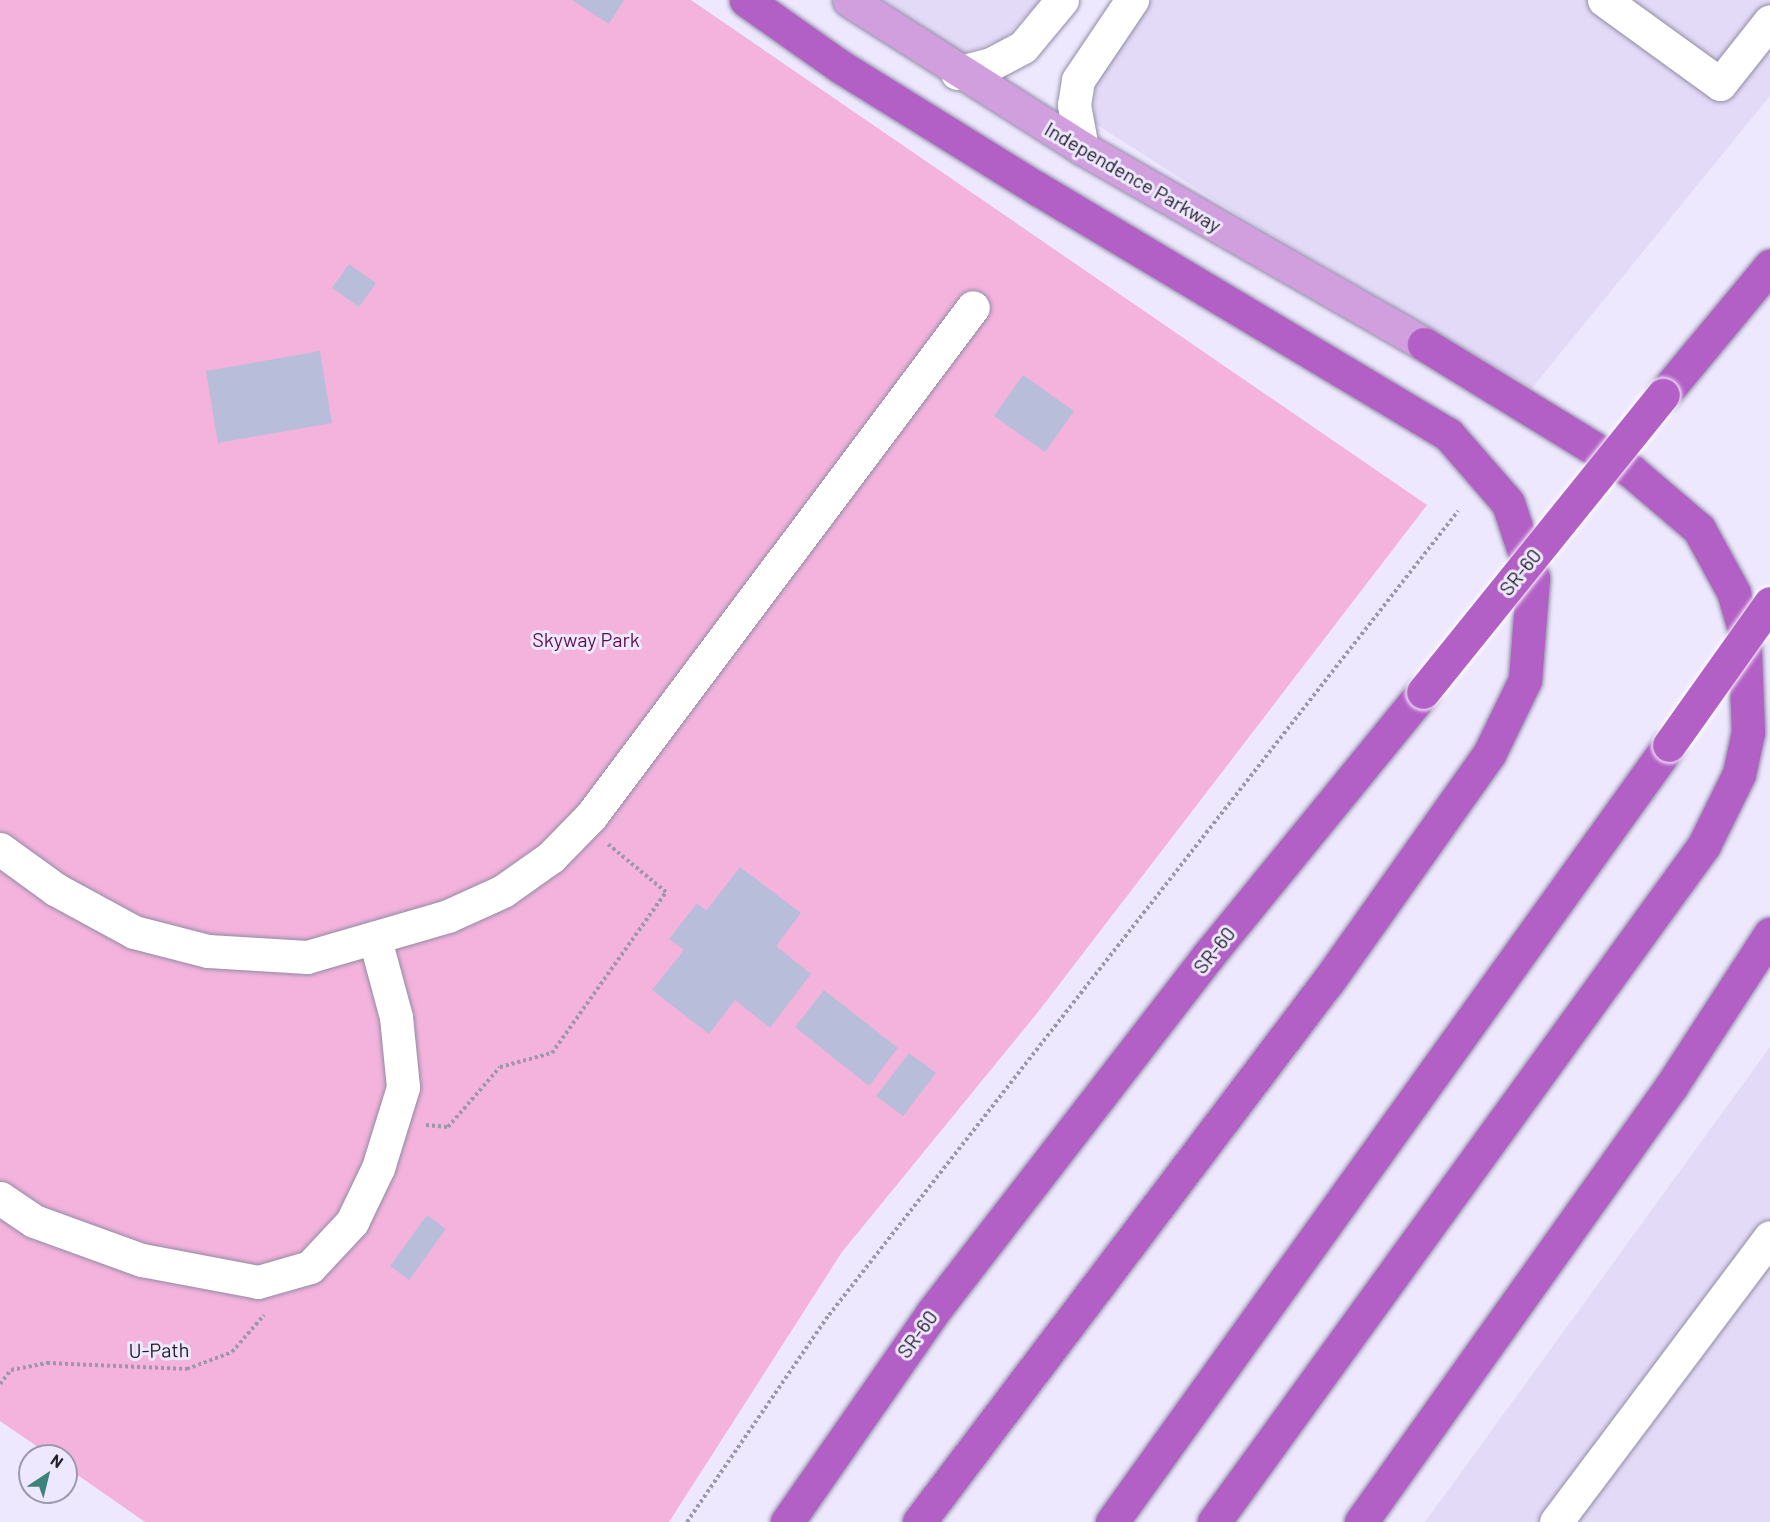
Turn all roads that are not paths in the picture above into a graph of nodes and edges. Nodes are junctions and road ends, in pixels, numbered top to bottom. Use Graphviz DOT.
graph roads {
  1 [pos="746,0"];
  2 [pos="849,0"];
  3 [pos="1062,0"];
  4 [pos="1132,0"];
  5 [pos="1604,0"];
  6 [pos="1770,21"];
  7 [pos="957,73"];
  8 [pos="1082,148"];
  9 [pos="1770,266"];
  10 [pos="973,306"];
  11 [pos="1424,344"];
  12 [pos="1770,603"];
  13 [pos="0,849"];
  14 [pos="1770,934"];
  15 [pos="375,939"];
  16 [pos="0,1198"];
  17 [pos="1770,1238"];
  18 [pos="787,1522"];
  19 [pos="919,1522"];
  20 [pos="1112,1522"];
  21 [pos="1214,1522"];
  22 [pos="1361,1522"];
  23 [pos="1556,1522"];
  1 -- 19 [label="highway"];
  2 -- 7 [label="main road, Independence Parkway"];
  3 -- 7 [label="street"];
  4 -- 8 [label="street"];
  5 -- 6 [label="street"];
  7 -- 8 [label="main road, Independence Parkway"];
  8 -- 11 [label="main road, Independence Parkway"];
  9 -- 18 [label="highway, SR-60 / SR-60, bridge"];
  10 -- 15 [label="street"];
  11 -- 21 [label="highway"];
  12 -- 20 [label="highway, bridge"];
  13 -- 15 [label="street"];
  14 -- 22 [label="highway"];
  15 -- 16 [label="street"];
  17 -- 23 [label="street"];
}
